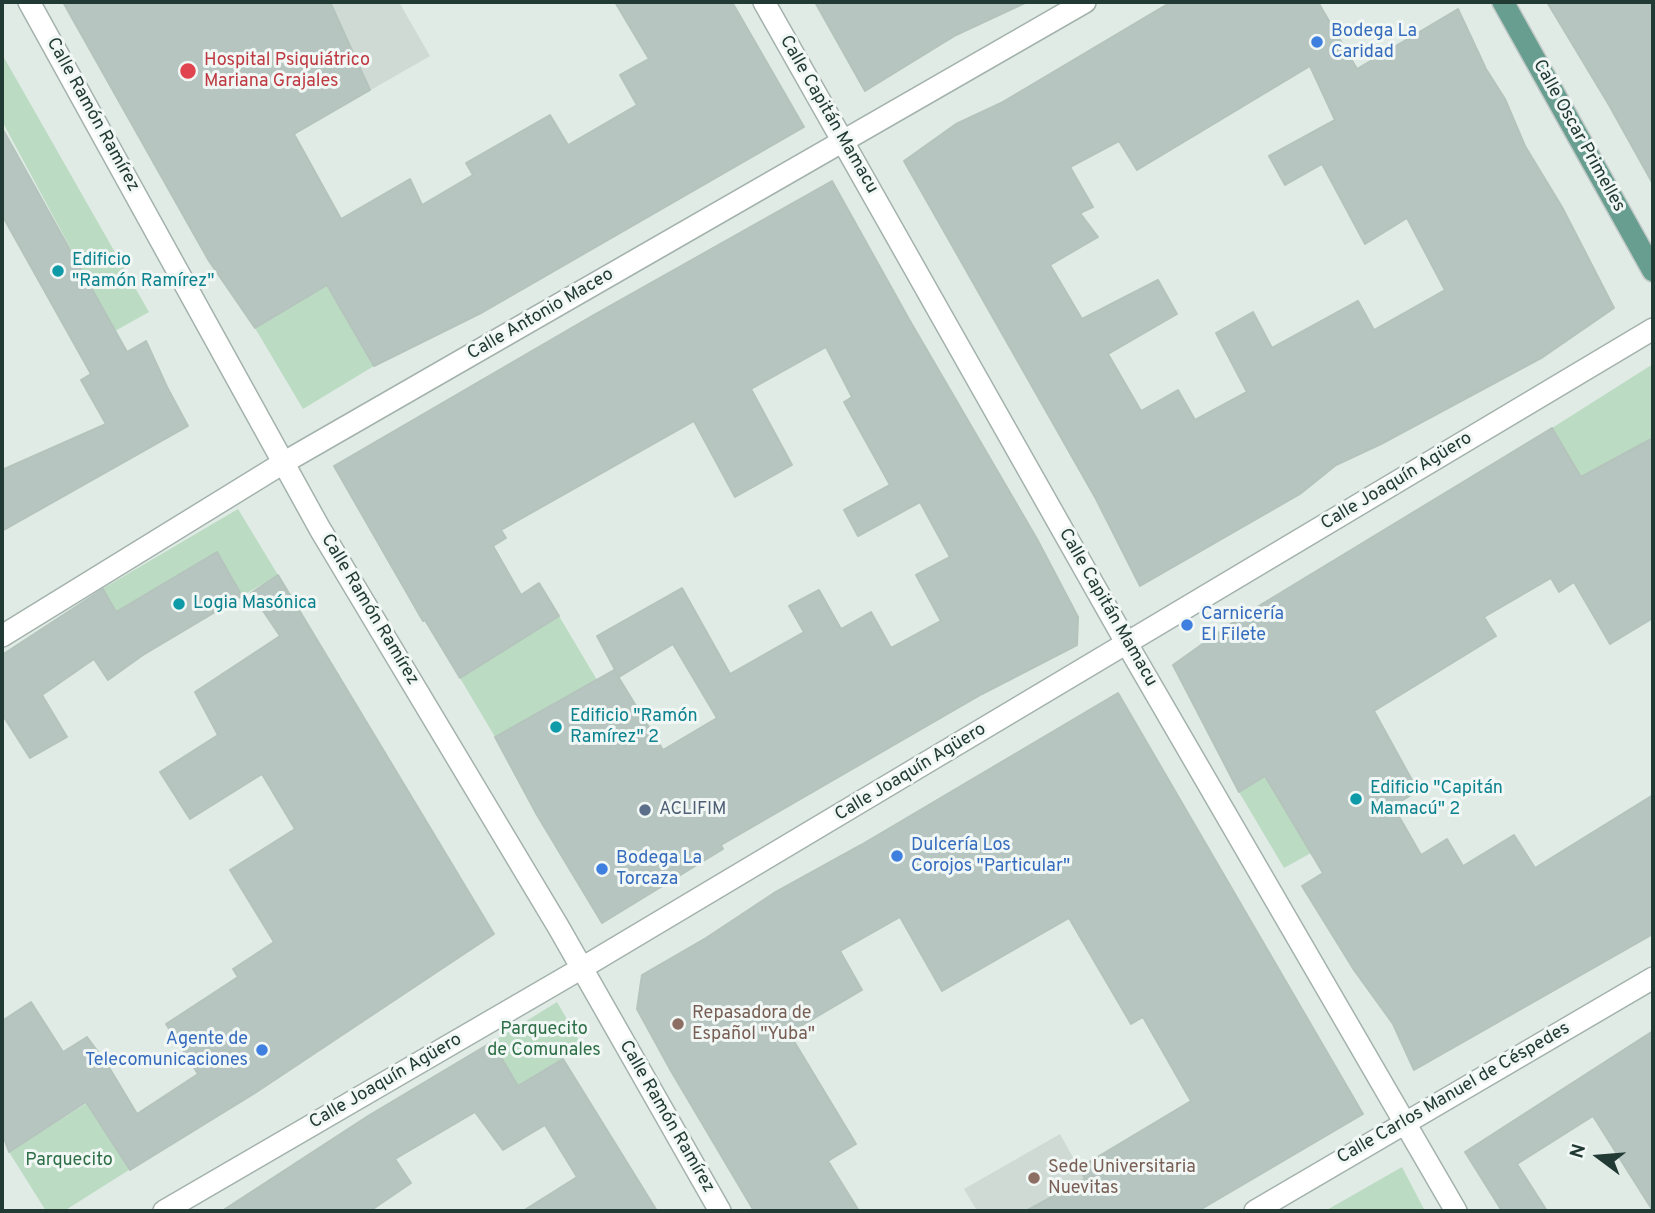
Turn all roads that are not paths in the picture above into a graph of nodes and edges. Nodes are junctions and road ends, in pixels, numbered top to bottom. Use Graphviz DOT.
graph roads {
  1 [pos="29,2"];
  2 [pos="764,2"];
  3 [pos="1085,2"];
  4 [pos="1503,2"];
  5 [pos="843,142"];
  6 [pos="1653,271"];
  7 [pos="1653,329"];
  8 [pos="283,463"];
  9 [pos="2,636"];
  10 [pos="1127,644"];
  11 [pos="582,968"];
  12 [pos="1653,978"];
  13 [pos="1405,1123"];
  14 [pos="164,1211"];
  15 [pos="720,1211"];
  16 [pos="1255,1211"];
  17 [pos="1455,1211"];
  1 -- 8 [label="street, Calle Ramón Ramírez"];
  2 -- 5 [label="street, Calle Capitán Mamacu"];
  3 -- 5 [label="street, Calle Antonio Maceo"];
  4 -- 6 [label="main road, Calle Oscar Primelles"];
  5 -- 8 [label="street, Calle Antonio Maceo"];
  5 -- 10 [label="street, Calle Capitán Mamacu"];
  7 -- 10 [label="street, Calle Joaquín Agüero"];
  8 -- 9 [label="street, Calle Antonio Maceo"];
  8 -- 11 [label="street, Calle Ramón Ramírez"];
  10 -- 11 [label="street, Calle Joaquín Agüero"];
  10 -- 13 [label="street, Calle Capitán Mamacu"];
  11 -- 14 [label="street, Calle Joaquín Agüero"];
  11 -- 15 [label="street, Calle Ramón Ramírez"];
  12 -- 13 [label="street, Calle Carlos Manuel de Céspedes"];
  13 -- 16 [label="street, Calle Carlos Manuel de Céspedes"];
  13 -- 17 [label="street, Calle Capitán Mamacu"];
}
